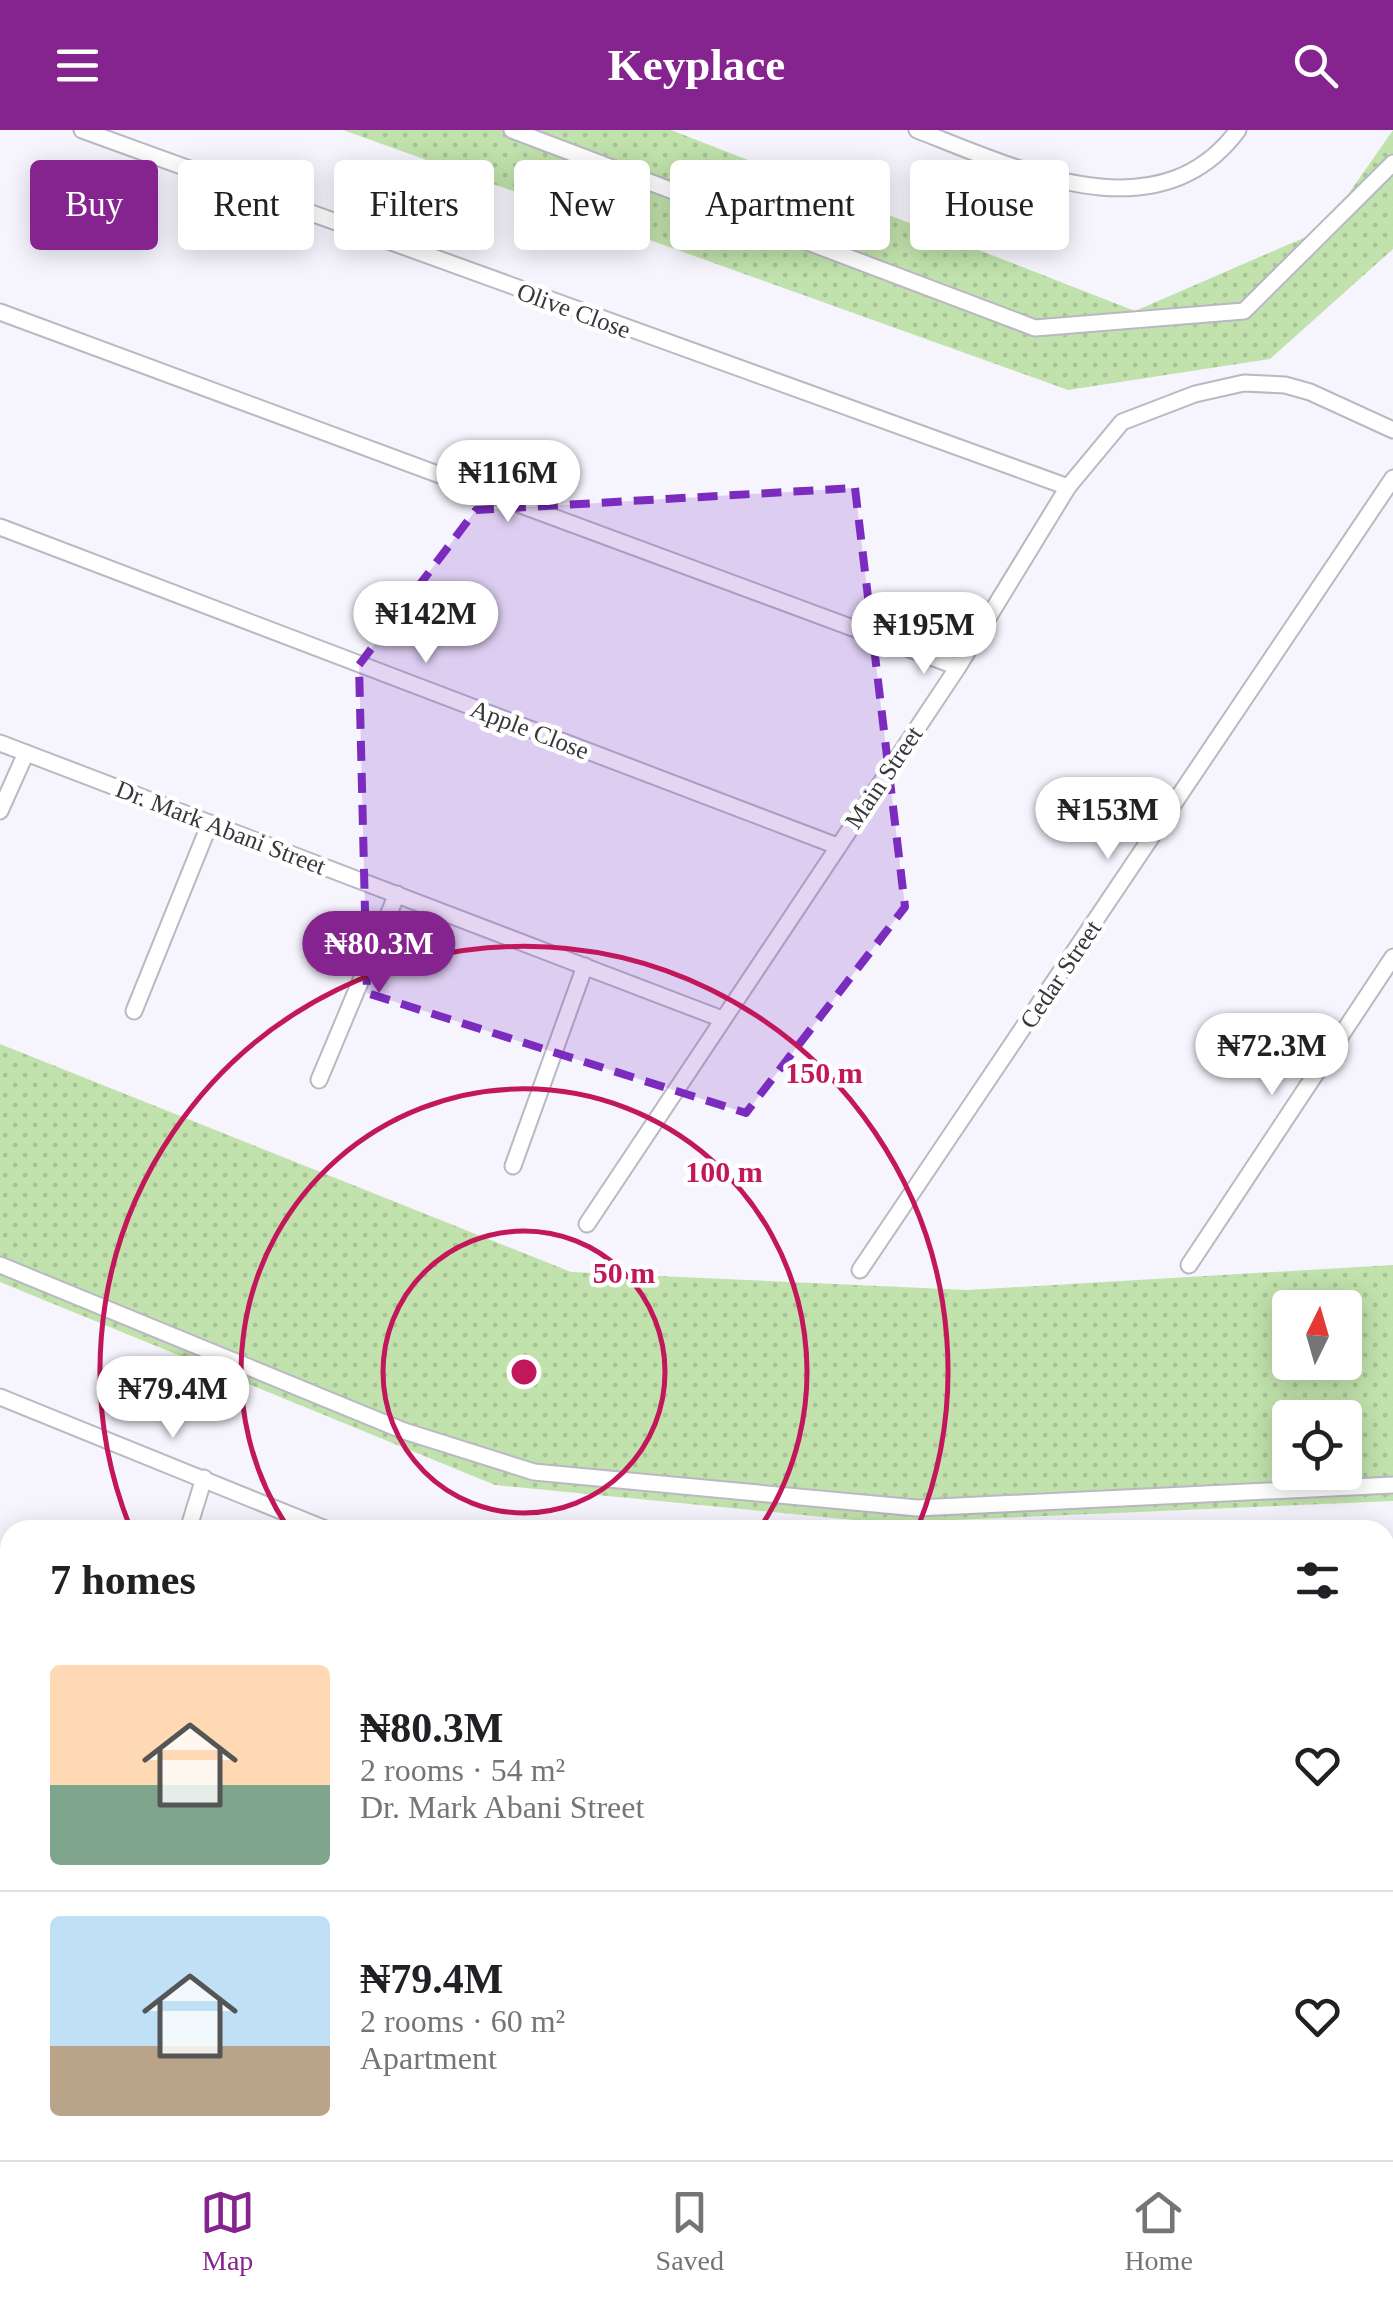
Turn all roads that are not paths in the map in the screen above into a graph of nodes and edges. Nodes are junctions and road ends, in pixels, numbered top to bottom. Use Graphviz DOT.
graph roads {
  1 [pos="82,130"];
  2 [pos="512,130"];
  3 [pos="917,130"];
  4 [pos="1238,130"];
  5 [pos="1393,163"];
  6 [pos="0,312"];
  7 [pos="1393,430"];
  8 [pos="1393,478"];
  9 [pos="1068,487"];
  10 [pos="0,527"];
  11 [pos="958,667"];
  12 [pos="0,743"];
  13 [pos="26,753"];
  14 [pos="0,811"];
  15 [pos="210,823"];
  16 [pos="837,846"];
  17 [pos="397,894"];
  18 [pos="1393,957"];
  19 [pos="586,966"];
  20 [pos="134,1011"];
  21 [pos="722,1018"];
  22 [pos="319,1080"];
  23 [pos="513,1166"];
  24 [pos="587,1224"];
  25 [pos="1189,1264"];
  26 [pos="0,1265"];
  27 [pos="860,1270"];
  28 [pos="0,1397"];
  29 [pos="204,1478"];
  30 [pos="1393,1485"];
  31 [pos="191,1520"];
  32 [pos="304,1520"];
  1 -- 9 [label="street, Olive Close"];
  2 -- 5 [label="street"];
  3 -- 4 [label="street"];
  6 -- 11 [label="street"];
  7 -- 9 [label="street, Main Street"];
  8 -- 27 [label="street, Cedar Street"];
  9 -- 11 [label="street, Main Street"];
  10 -- 16 [label="street, Apple Close"];
  11 -- 16 [label="street, Main Street"];
  12 -- 13 [label="street, Dr. Mark Abani Street"];
  13 -- 14 [label="street"];
  13 -- 15 [label="street, Dr. Mark Abani Street"];
  15 -- 17 [label="street, Dr. Mark Abani Street"];
  15 -- 20 [label="street"];
  16 -- 21 [label="street, Main Street"];
  17 -- 19 [label="street, Dr. Mark Abani Street"];
  17 -- 22 [label="street"];
  18 -- 25 [label="street"];
  19 -- 21 [label="street, Dr. Mark Abani Street"];
  19 -- 23 [label="street"];
  21 -- 24 [label="street, Main Street"];
  26 -- 30 [label="street"];
  28 -- 29 [label="street"];
  29 -- 31 [label="street"];
  29 -- 32 [label="street"];
}
